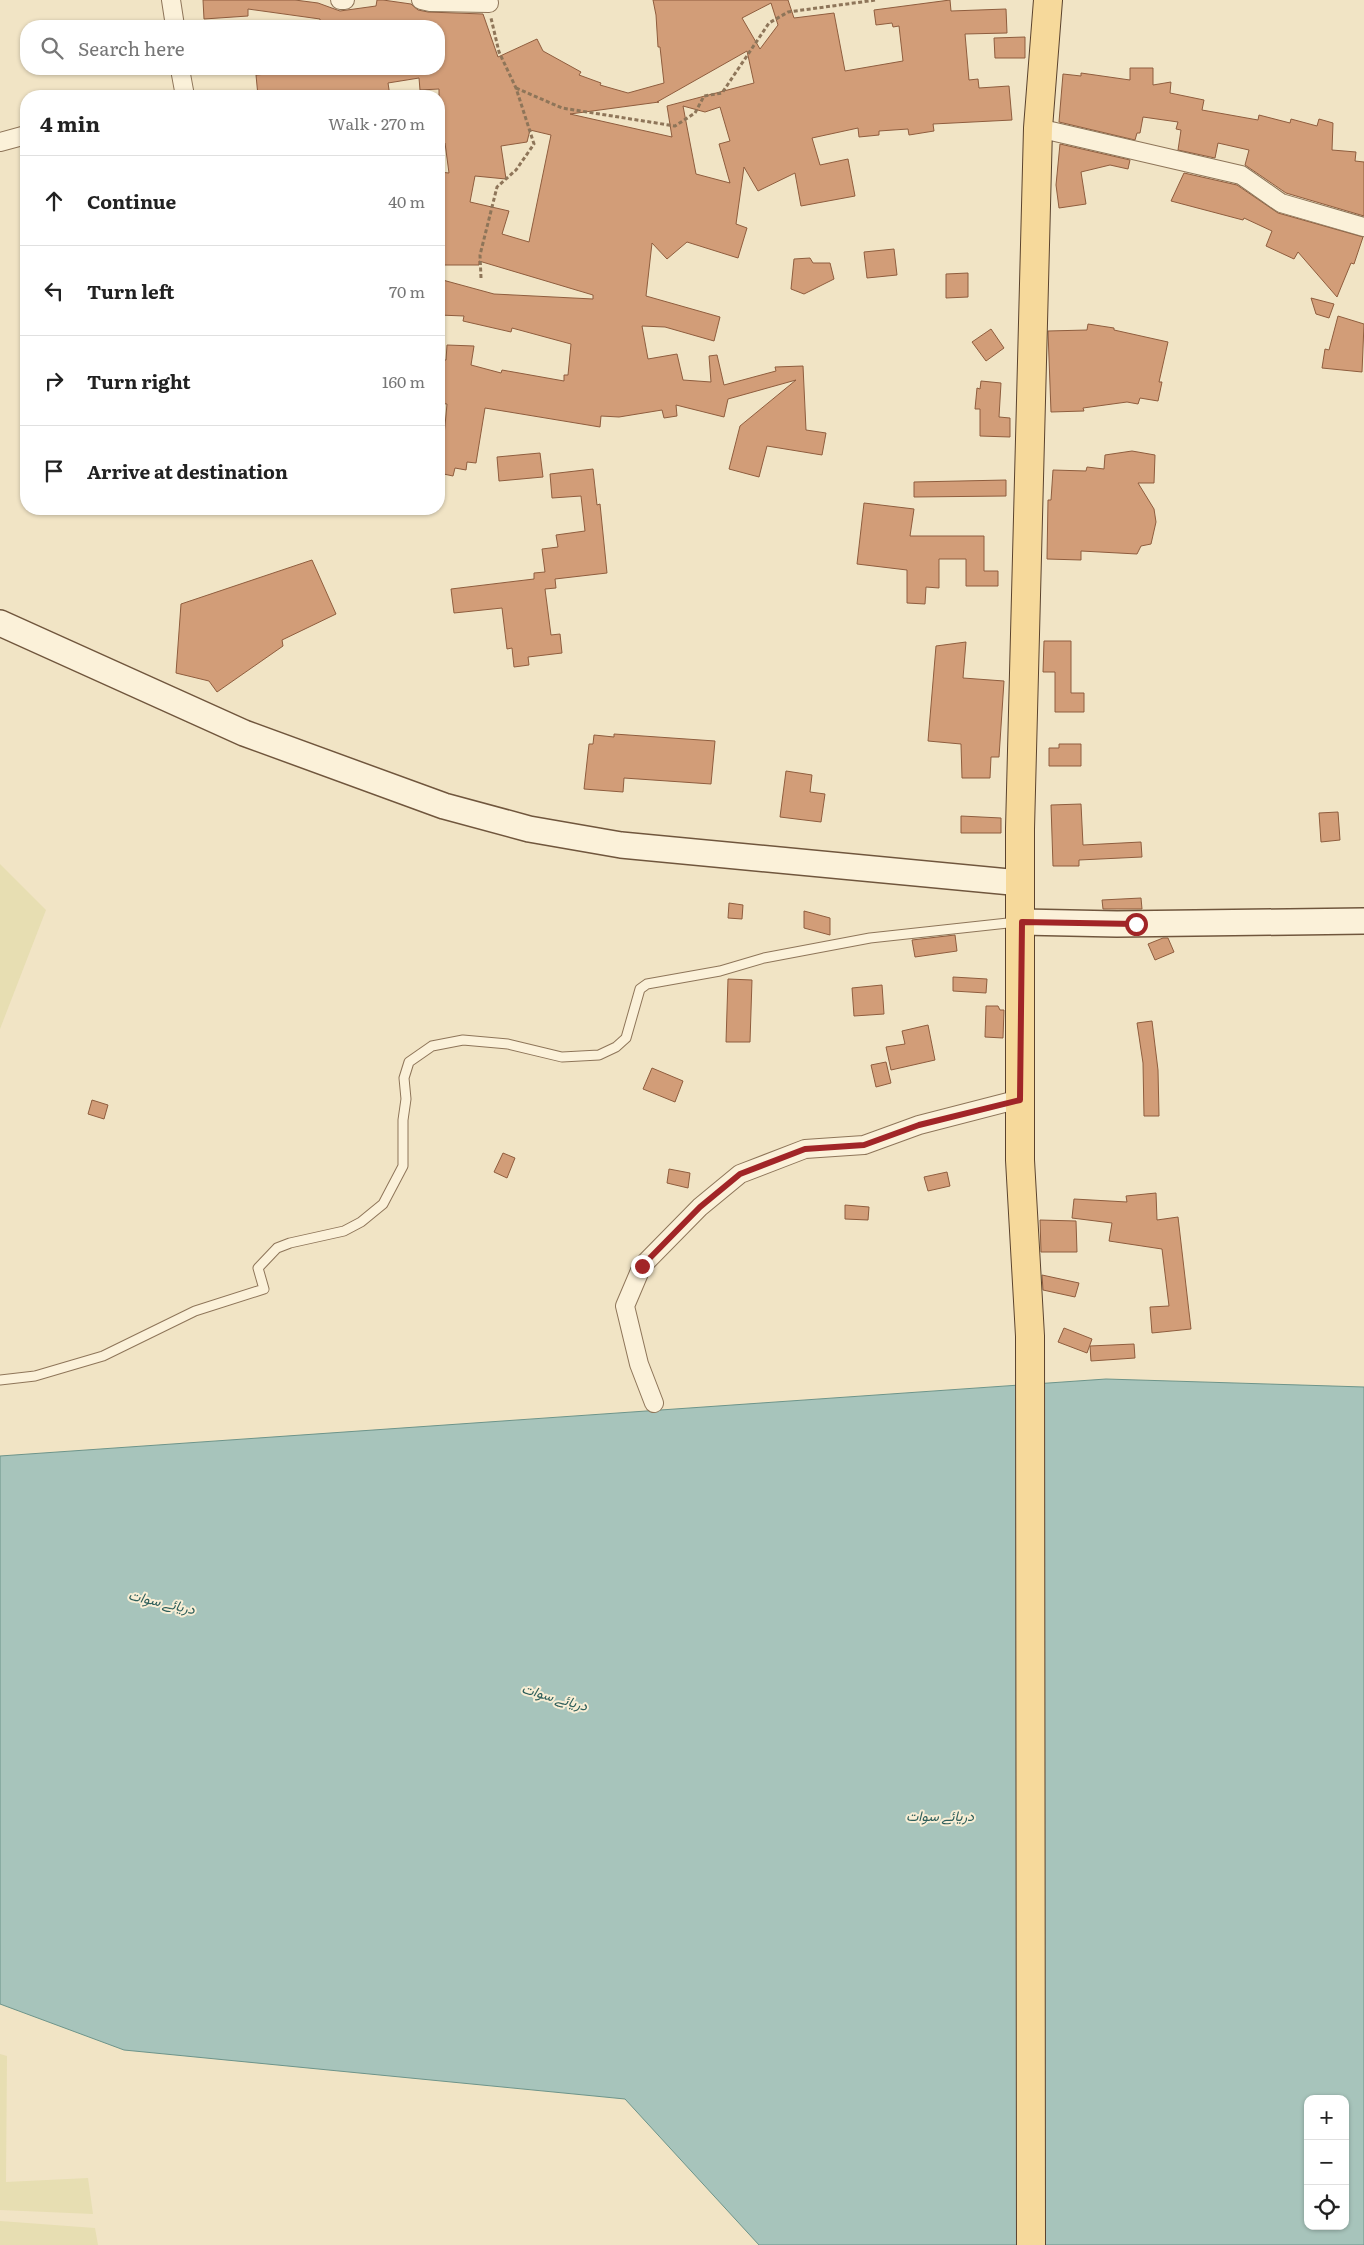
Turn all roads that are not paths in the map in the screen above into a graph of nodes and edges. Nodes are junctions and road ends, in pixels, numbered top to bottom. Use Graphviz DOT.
graph roads {
  1 [pos="172,0"];
  2 [pos="340,0"];
  3 [pos="345,0"];
  4 [pos="421,0"];
  5 [pos="1048,0"];
  6 [pos="489,3"];
  7 [pos="174,20"];
  8 [pos="181,75"];
  9 [pos="184,90"];
  10 [pos="1038,128"];
  11 [pos="20,136"];
  12 [pos="0,142"];
  13 [pos="1364,227"];
  14 [pos="0,623"];
  15 [pos="1021,882"];
  16 [pos="1364,921"];
  17 [pos="1022,922"];
  18 [pos="1020,1100"];
  19 [pos="0,1380"];
  20 [pos="654,1404"];
  21 [pos="1031,2245"];
  1 -- 7 [label="street"];
  2 -- 3 [label="street"];
  4 -- 6 [label="street"];
  5 -- 10 [label="main road"];
  8 -- 9 [label="street"];
  10 -- 13 [label="street"];
  10 -- 15 [label="main road"];
  11 -- 12 [label="street"];
  14 -- 15 [label="main road"];
  15 -- 17 [label="main road"];
  16 -- 17 [label="main road"];
  17 -- 18 [label="main road"];
  17 -- 19 [label="lane"];
  18 -- 20 [label="street"];
  18 -- 21 [label="main road"];
}
